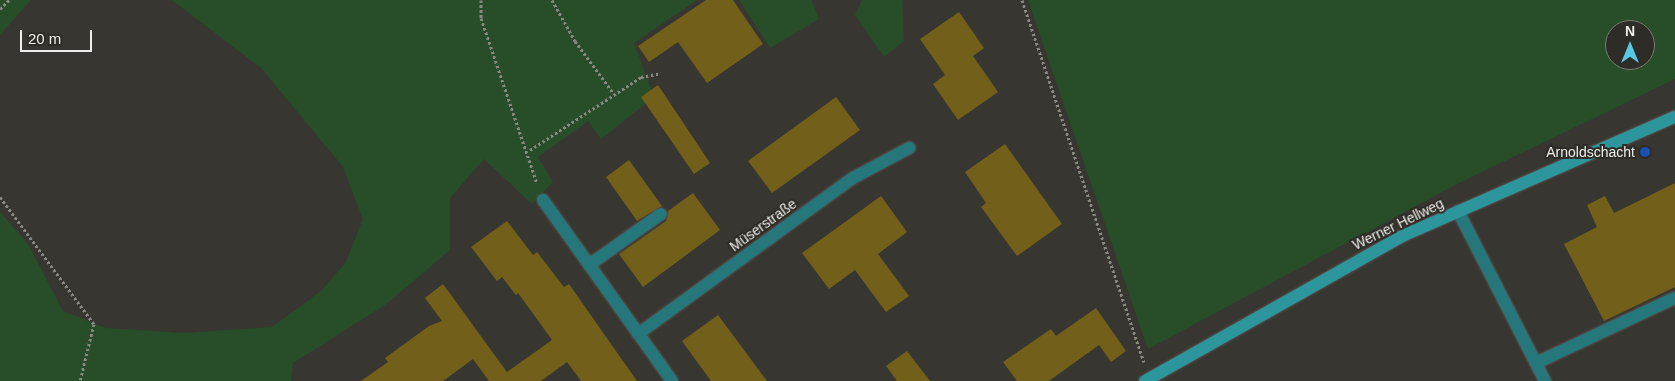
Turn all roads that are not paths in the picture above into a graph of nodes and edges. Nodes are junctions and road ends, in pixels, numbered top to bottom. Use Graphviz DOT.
graph roads {
  1 [pos="1675,117"];
  2 [pos="909,148"];
  3 [pos="543,200"];
  4 [pos="1458,211"];
  5 [pos="660,214"];
  6 [pos="589,265"];
  7 [pos="1675,298"];
  8 [pos="638,334"];
  9 [pos="1536,363"];
  10 [pos="1147,379"];
  11 [pos="672,381"];
  12 [pos="1545,381"];
  1 -- 4 [label="main road, Werner Hellweg"];
  2 -- 8 [label="street, Müserstraße"];
  3 -- 6 [label="street"];
  4 -- 9 [label="street"];
  4 -- 10 [label="main road, Werner Hellweg"];
  5 -- 6 [label="street"];
  6 -- 8 [label="street"];
  7 -- 9 [label="street"];
  8 -- 11 [label="street"];
  9 -- 12 [label="street"];
}
